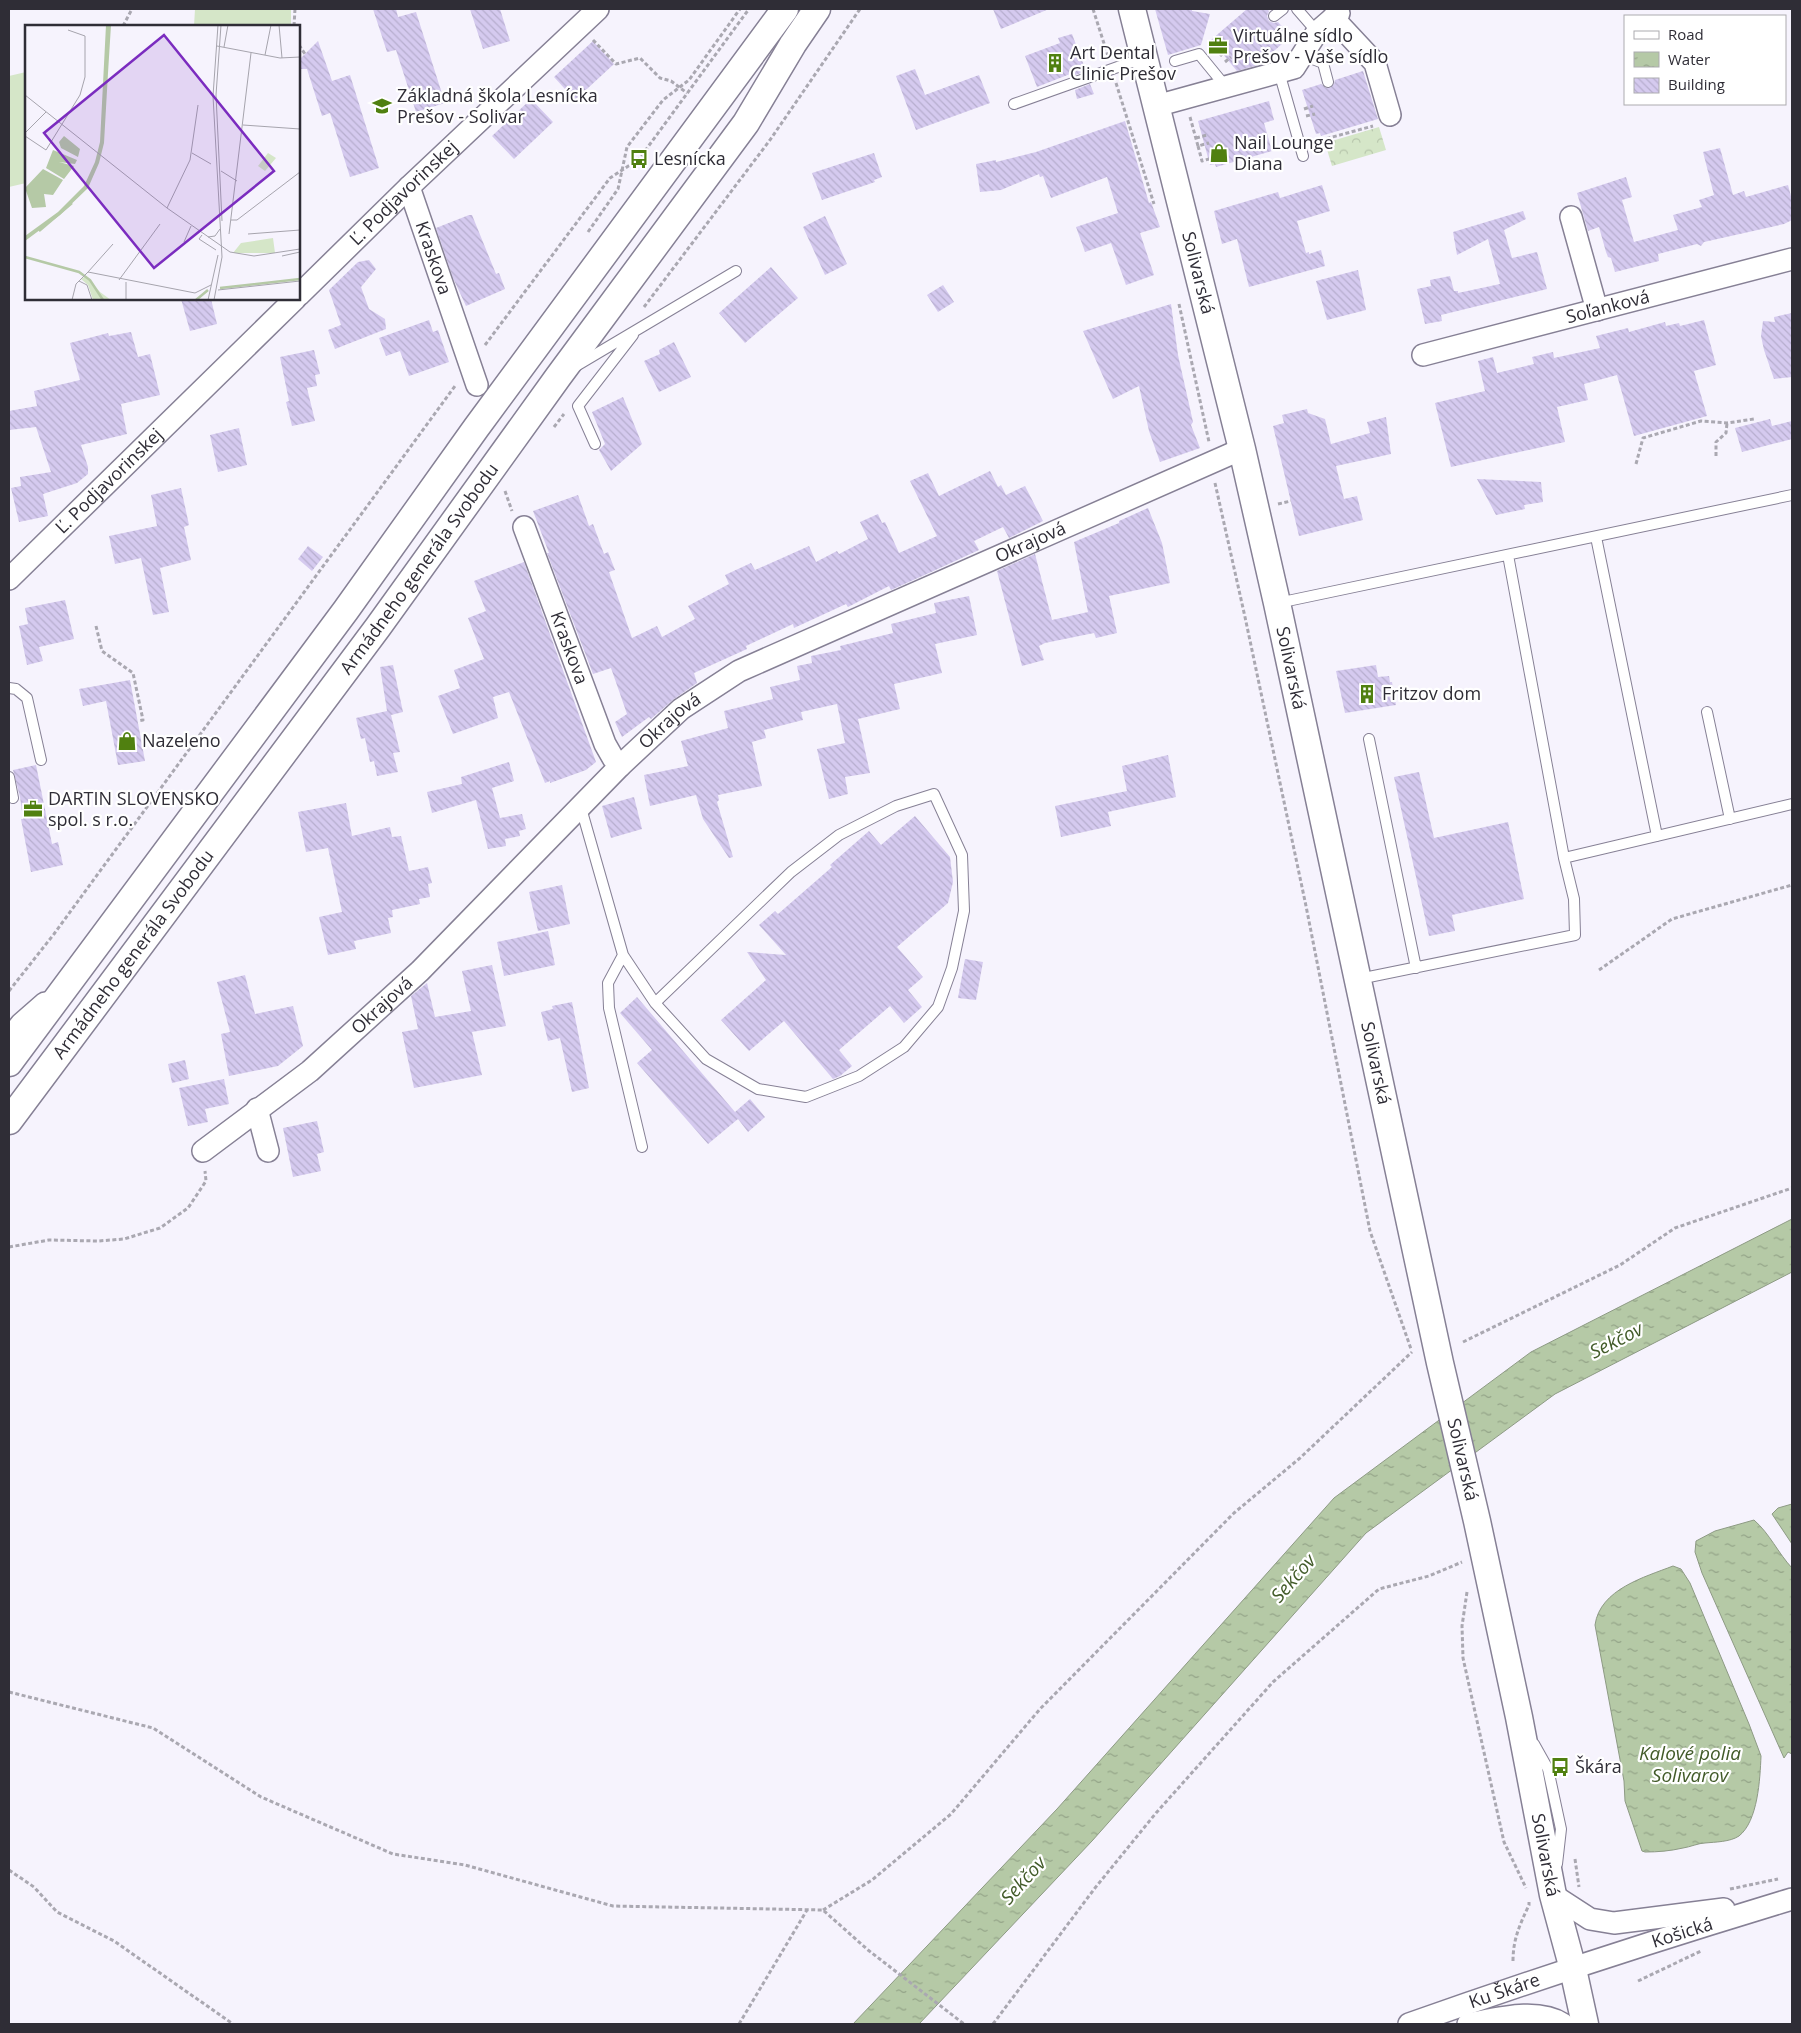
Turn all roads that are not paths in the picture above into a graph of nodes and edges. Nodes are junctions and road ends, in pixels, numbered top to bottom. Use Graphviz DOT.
graph roads {
  1 [pos="598,9"];
  2 [pos="785,9"];
  3 [pos="818,9"];
  4 [pos="1132,9"];
  5 [pos="1283,9"];
  6 [pos="1297,9"];
  7 [pos="1274,16"];
  8 [pos="1317,32"];
  9 [pos="1302,55"];
  10 [pos="1144,58"];
  11 [pos="1175,61"];
  12 [pos="1279,72"];
  13 [pos="1328,82"];
  14 [pos="1226,87"];
  15 [pos="1014,104"];
  16 [pos="1156,106"];
  17 [pos="1384,119"];
  18 [pos="1303,156"];
  19 [pos="409,187"];
  20 [pos="1571,217"];
  21 [pos="1792,259"];
  22 [pos="736,271"];
  23 [pos="300,294"];
  24 [pos="294,300"];
  25 [pos="1597,310"];
  26 [pos="637,329"];
  27 [pos="1423,355"];
  28 [pos="558,377"];
  29 [pos="477,385"];
  30 [pos="595,444"];
  31 [pos="1242,449"];
  32 [pos="1792,495"];
  33 [pos="524,527"];
  34 [pos="1596,537"];
  35 [pos="1508,555"];
  36 [pos="9,579"];
  37 [pos="1277,603"];
  38 [pos="9,688"];
  39 [pos="1707,712"];
  40 [pos="1369,739"];
  41 [pos="41,760"];
  42 [pos="620,766"];
  43 [pos="9,777"];
  44 [pos="13,798"];
  45 [pos="1792,804"];
  46 [pos="581,808"];
  47 [pos="1730,819"];
  48 [pos="1657,836"];
  49 [pos="1564,858"];
  50 [pos="622,955"];
  51 [pos="1416,968"];
  52 [pos="1358,980"];
  53 [pos="66,985"];
  54 [pos="655,1003"];
  55 [pos="9,1039"];
  56 [pos="9,1063"];
  57 [pos="257,1109"];
  58 [pos="9,1121"];
  59 [pos="642,1147"];
  60 [pos="203,1151"];
  61 [pos="268,1151"];
  62 [pos="1541,1896"];
  63 [pos="1789,1900"];
  64 [pos="1573,1970"];
  65 [pos="1409,2024"];
  66 [pos="1468,2024"];
  67 [pos="1563,2024"];
  68 [pos="1585,2024"];
  1 -- 19 [label="street, Ľ. Podjavorinskej"];
  2 -- 53 [label="street, Armádneho generála Svobodu"];
  3 -- 28 [label="street, Armádneho generála Svobodu"];
  4 -- 10 [label="street, Solivarská"];
  5 -- 7 [label="lane"];
  6 -- 8 [label="lane"];
  8 -- 9 [label="street"];
  8 -- 17 [label="street"];
  9 -- 12 [label="street"];
  9 -- 13 [label="lane"];
  10 -- 15 [label="lane"];
  10 -- 16 [label="street, Solivarská"];
  11 -- 14 [label="lane"];
  12 -- 14 [label="street"];
  12 -- 18 [label="lane"];
  14 -- 16 [label="street"];
  16 -- 31 [label="street, Solivarská"];
  19 -- 23 [label="street, Ľ. Podjavorinskej"];
  19 -- 29 [label="street, Kraskova"];
  20 -- 25 [label="street"];
  21 -- 25 [label="street, Soľanková"];
  22 -- 26 [label="lane"];
  24 -- 36 [label="street, Ľ. Podjavorinskej"];
  25 -- 27 [label="street, Soľanková"];
  26 -- 28 [label="lane"];
  26 -- 30 [label="lane"];
  28 -- 58 [label="street, Armádneho generála Svobodu"];
  31 -- 37 [label="street, Solivarská"];
  31 -- 42 [label="street, Okrajová"];
  32 -- 34 [label="lane"];
  33 -- 42 [label="street, Kraskova"];
  34 -- 35 [label="lane"];
  34 -- 48 [label="lane"];
  35 -- 37 [label="lane"];
  35 -- 49 [label="lane"];
  37 -- 52 [label="street, Solivarská"];
  38 -- 41 [label="lane"];
  39 -- 47 [label="lane"];
  40 -- 51 [label="lane"];
  42 -- 46 [label="street, Okrajová"];
  43 -- 44 [label="lane"];
  45 -- 47 [label="lane"];
  46 -- 50 [label="lane"];
  46 -- 57 [label="street, Okrajová"];
  47 -- 48 [label="lane"];
  48 -- 49 [label="lane"];
  49 -- 51 [label="lane"];
  50 -- 54 [label="lane"];
  50 -- 59 [label="lane"];
  51 -- 52 [label="lane"];
  52 -- 62 [label="street, Solivarská"];
  53 -- 55 [label="street"];
  53 -- 56 [label="street, Armádneho generála Svobodu"];
  54 -- 54 [label="lane"];
  57 -- 60 [label="street, Okrajová"];
  57 -- 61 [label="street"];
  62 -- 63 [label="street"];
  62 -- 64 [label="street, Solivarská"];
  63 -- 64 [label="street, Košická"];
  64 -- 65 [label="street, Ku Škáre"];
  64 -- 68 [label="street, Solivarská"];
  66 -- 67 [label="street"];
}
